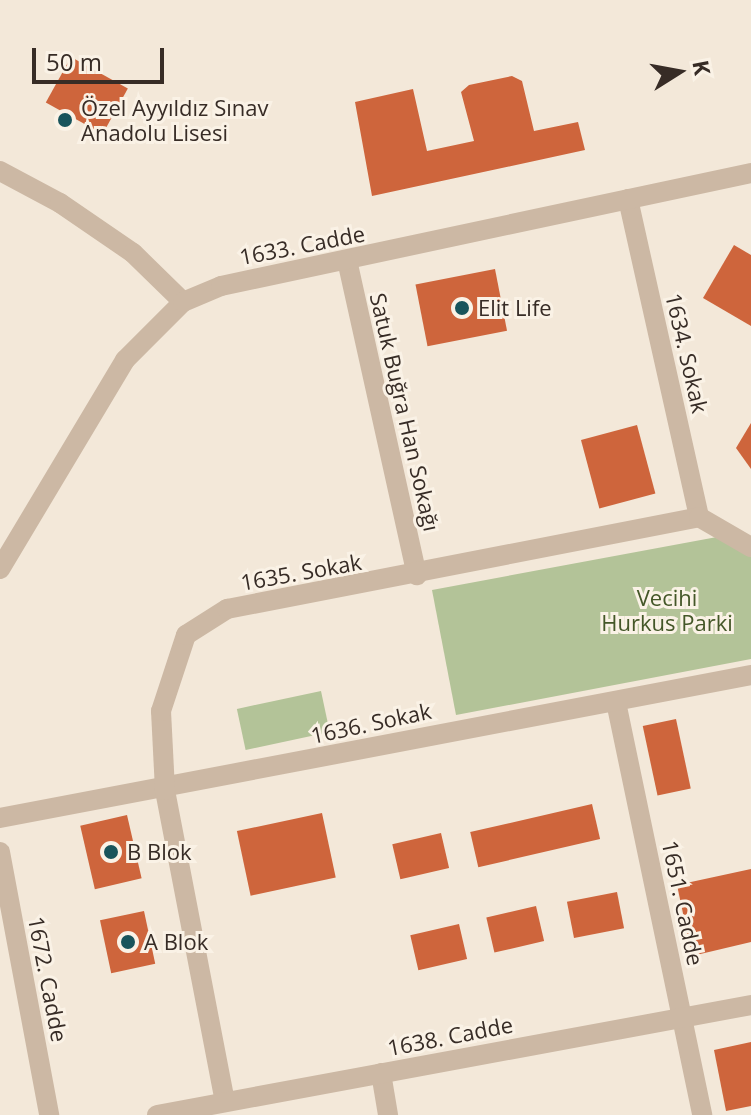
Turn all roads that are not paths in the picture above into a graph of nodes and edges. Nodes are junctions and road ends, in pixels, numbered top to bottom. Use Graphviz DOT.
graph roads {
  1 [pos="0,171"];
  2 [pos="749,175"];
  3 [pos="628,199"];
  4 [pos="347,260"];
  5 [pos="183,302"];
  6 [pos="699,517"];
  7 [pos="751,547"];
  8 [pos="0,569"];
  9 [pos="417,575"];
  10 [pos="751,675"];
  11 [pos="616,702"];
  12 [pos="165,790"];
  13 [pos="0,818"];
  14 [pos="0,852"];
  15 [pos="751,1005"];
  16 [pos="682,1017"];
  17 [pos="381,1073"];
  18 [pos="225,1102"];
  19 [pos="49,1115"];
  20 [pos="157,1115"];
  21 [pos="388,1115"];
  22 [pos="702,1115"];
  1 -- 5 [label="street"];
  2 -- 3 [label="street, 1633. Cadde"];
  3 -- 4 [label="street, 1633. Cadde"];
  3 -- 6 [label="street, 1634. Sokak"];
  4 -- 5 [label="street, 1633. Cadde"];
  4 -- 9 [label="street, Satuk Buğra Han Sokağı"];
  5 -- 8 [label="street, 1633. Cadde"];
  6 -- 7 [label="street"];
  6 -- 9 [label="street, 1635. Sokak"];
  9 -- 12 [label="street, 1635. Sokak"];
  10 -- 11 [label="street, 1636. Sokak"];
  11 -- 12 [label="street, 1636. Sokak"];
  11 -- 16 [label="street, 1651. Cadde"];
  12 -- 13 [label="street, 1636. Sokak"];
  12 -- 18 [label="street, 1635. Sokak"];
  14 -- 19 [label="street, 1672. Cadde"];
  15 -- 16 [label="street, 1638. Cadde"];
  16 -- 17 [label="street, 1638. Cadde"];
  16 -- 22 [label="street, 1651. Cadde"];
  17 -- 18 [label="street, 1638. Cadde"];
  17 -- 21 [label="street"];
  18 -- 20 [label="street, 1638. Cadde"];
}
